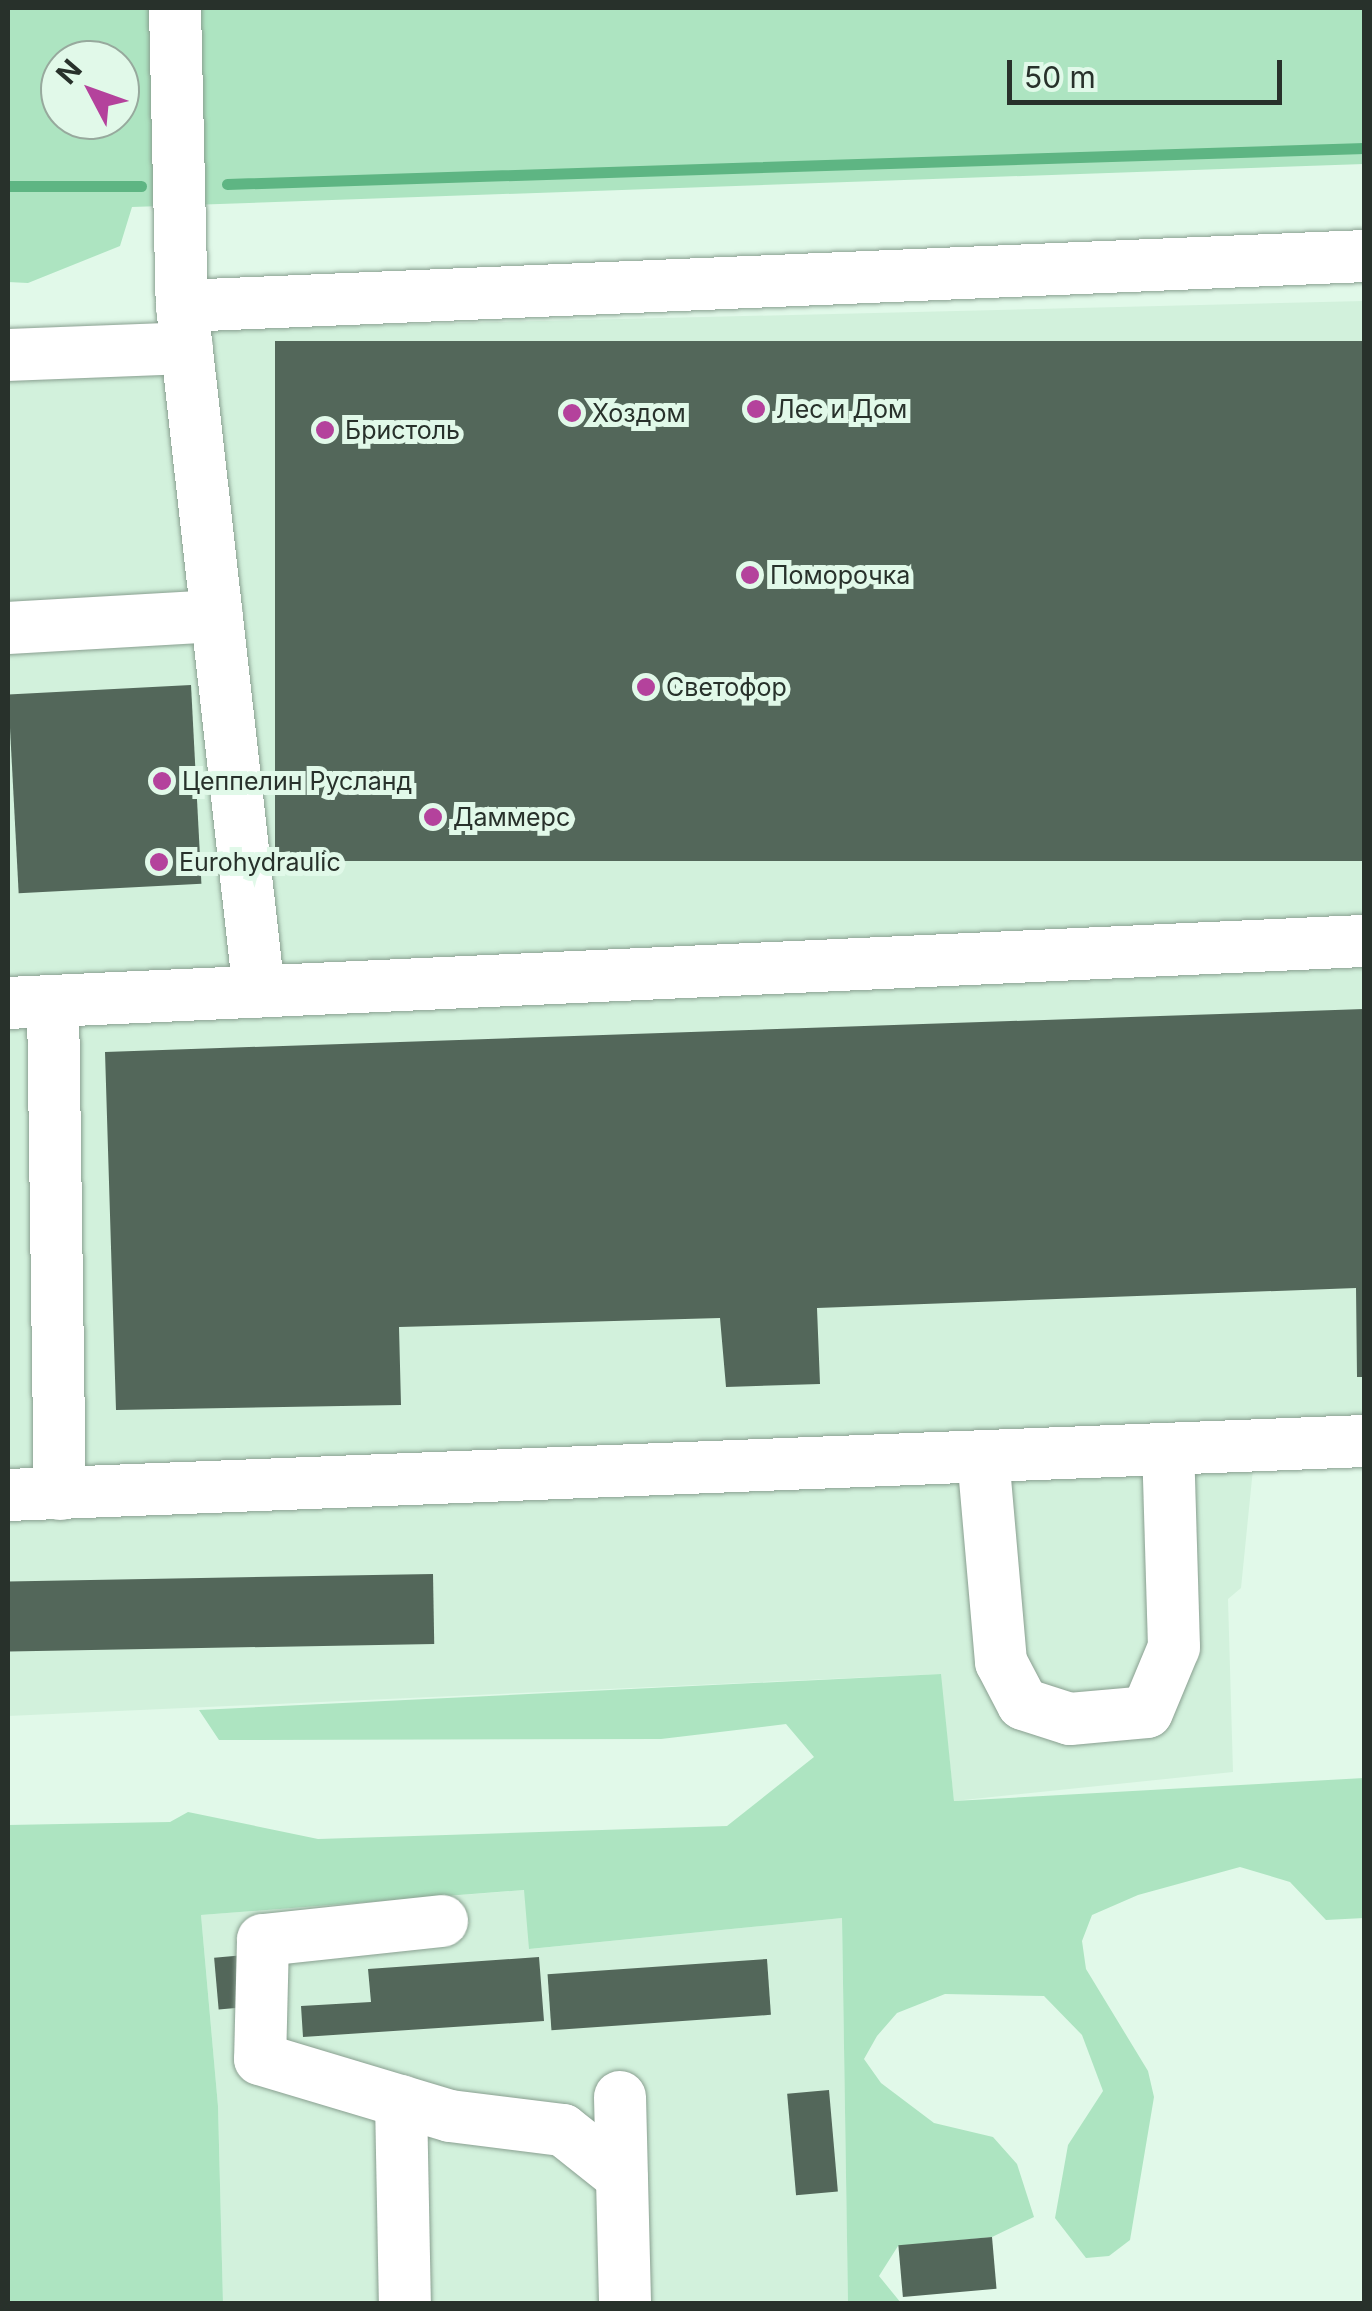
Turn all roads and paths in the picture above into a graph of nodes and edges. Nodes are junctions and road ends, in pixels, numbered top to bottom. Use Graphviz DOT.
graph roads {
  1 [pos="175,8"];
  2 [pos="1364,256"];
  3 [pos="184,327"];
  4 [pos="8,355"];
  5 [pos="217,616"];
  6 [pos="8,628"];
  7 [pos="1364,941"];
  8 [pos="260,992"];
  9 [pos="30,1002"];
  10 [pos="1364,1441"];
  11 [pos="1168,1449"];
  12 [pos="984,1456"];
  13 [pos="60,1494"];
  14 [pos="8,1495"];
  15 [pos="442,1921"];
  16 [pos="620,2097"];
  17 [pos="401,2101"];
  18 [pos="622,2176"];
  19 [pos="405,2304"];
  20 [pos="625,2304"];
  1 -- 3 [label="lane"];
  2 -- 3 [label="lane"];
  3 -- 4 [label="lane"];
  3 -- 5 [label="lane"];
  5 -- 6 [label="lane"];
  5 -- 8 [label="lane"];
  7 -- 8 [label="lane"];
  8 -- 9 [label="lane"];
  9 -- 13 [label="lane"];
  10 -- 11 [label="lane"];
  11 -- 12 [label="lane"];
  11 -- 12 [label="lane"];
  12 -- 13 [label="lane"];
  13 -- 14 [label="lane"];
  15 -- 17 [label="lane"];
  16 -- 18 [label="lane"];
  17 -- 18 [label="lane"];
  17 -- 19 [label="lane"];
  18 -- 20 [label="lane"];
}
